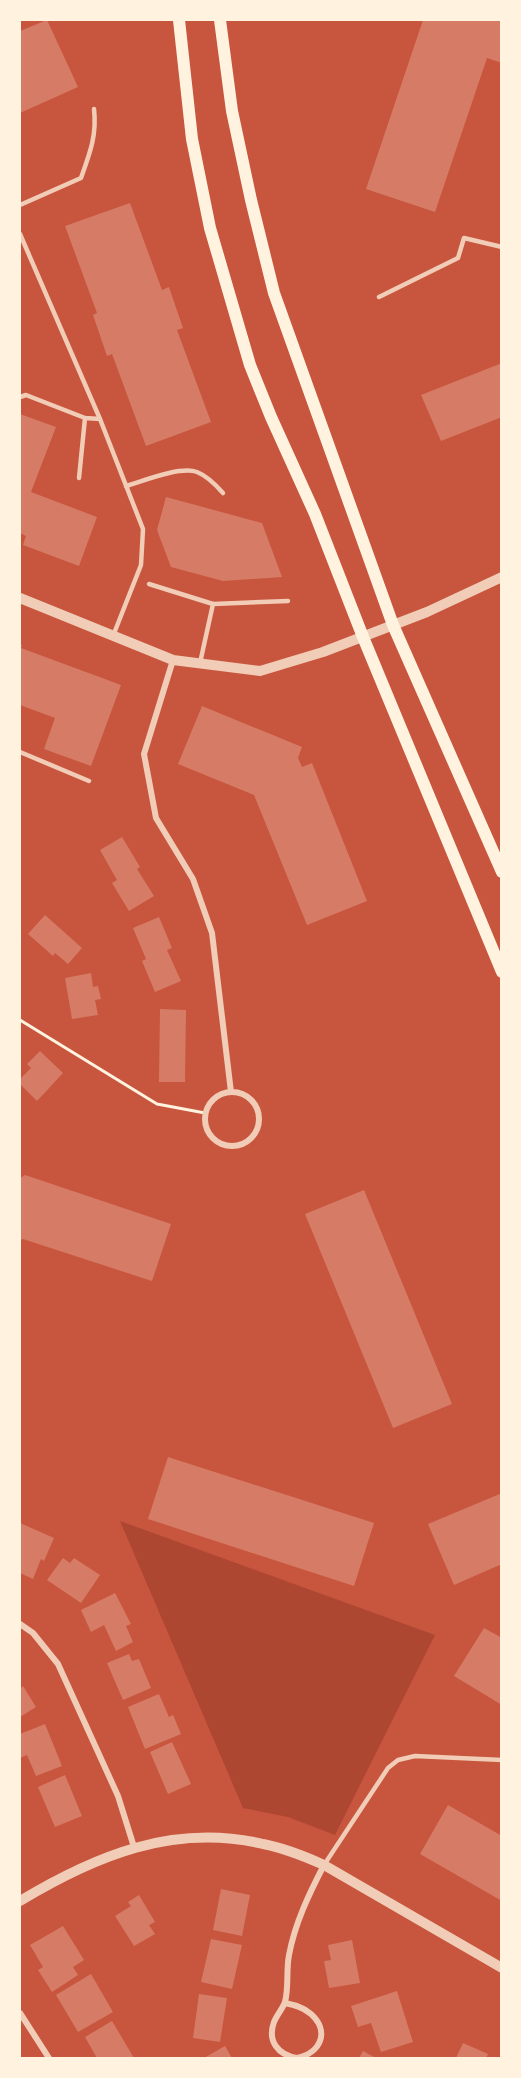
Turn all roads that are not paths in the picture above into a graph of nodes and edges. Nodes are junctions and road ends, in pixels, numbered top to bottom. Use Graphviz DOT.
graph roads {
  1 [pos="179,20"];
  2 [pos="220,20"];
  3 [pos="94,108"];
  4 [pos="20,205"];
  5 [pos="20,234"];
  6 [pos="501,247"];
  7 [pos="380,297"];
  8 [pos="20,397"];
  9 [pos="85,418"];
  10 [pos="100,419"];
  11 [pos="79,478"];
  12 [pos="126,486"];
  13 [pos="223,493"];
  14 [pos="501,577"];
  15 [pos="149,584"];
  16 [pos="20,598"];
  17 [pos="288,602"];
  18 [pos="213,604"];
  19 [pos="393,625"];
  20 [pos="113,636"];
  21 [pos="363,637"];
  22 [pos="173,660"];
  23 [pos="200,663"];
  24 [pos="20,752"];
  25 [pos="89,781"];
  26 [pos="501,872"];
  27 [pos="501,972"];
  28 [pos="231,1092"];
  29 [pos="20,1624"];
  30 [pos="501,1760"];
  31 [pos="134,1847"];
  32 [pos="324,1865"];
  33 [pos="20,1901"];
  34 [pos="501,1968"];
  35 [pos="285,2003"];
  36 [pos="20,2013"];
  37 [pos="50,2058"];
  38 [pos="297,2058"];
  1 -- 21 [label="main road"];
  2 -- 19 [label="main road"];
  3 -- 4 [label="lane"];
  5 -- 10 [label="lane"];
  6 -- 7 [label="lane"];
  8 -- 9 [label="lane"];
  9 -- 10 [label="lane"];
  9 -- 11 [label="lane"];
  10 -- 12 [label="lane"];
  12 -- 13 [label="lane"];
  12 -- 20 [label="lane"];
  14 -- 19 [label="street"];
  15 -- 18 [label="lane"];
  16 -- 20 [label="street"];
  17 -- 18 [label="lane"];
  18 -- 23 [label="lane"];
  19 -- 21 [label="street"];
  19 -- 26 [label="main road"];
  20 -- 22 [label="street"];
  21 -- 23 [label="street"];
  21 -- 27 [label="main road"];
  22 -- 23 [label="street"];
  22 -- 28 [label="street"];
  24 -- 25 [label="lane"];
  28 -- 28 [label="street"];
  29 -- 31 [label="street"];
  30 -- 32 [label="lane"];
  31 -- 32 [label="street"];
  31 -- 33 [label="street"];
  32 -- 34 [label="street"];
  32 -- 35 [label="street"];
  35 -- 38 [label="street"];
  35 -- 38 [label="street"];
  36 -- 37 [label="street"];
}
